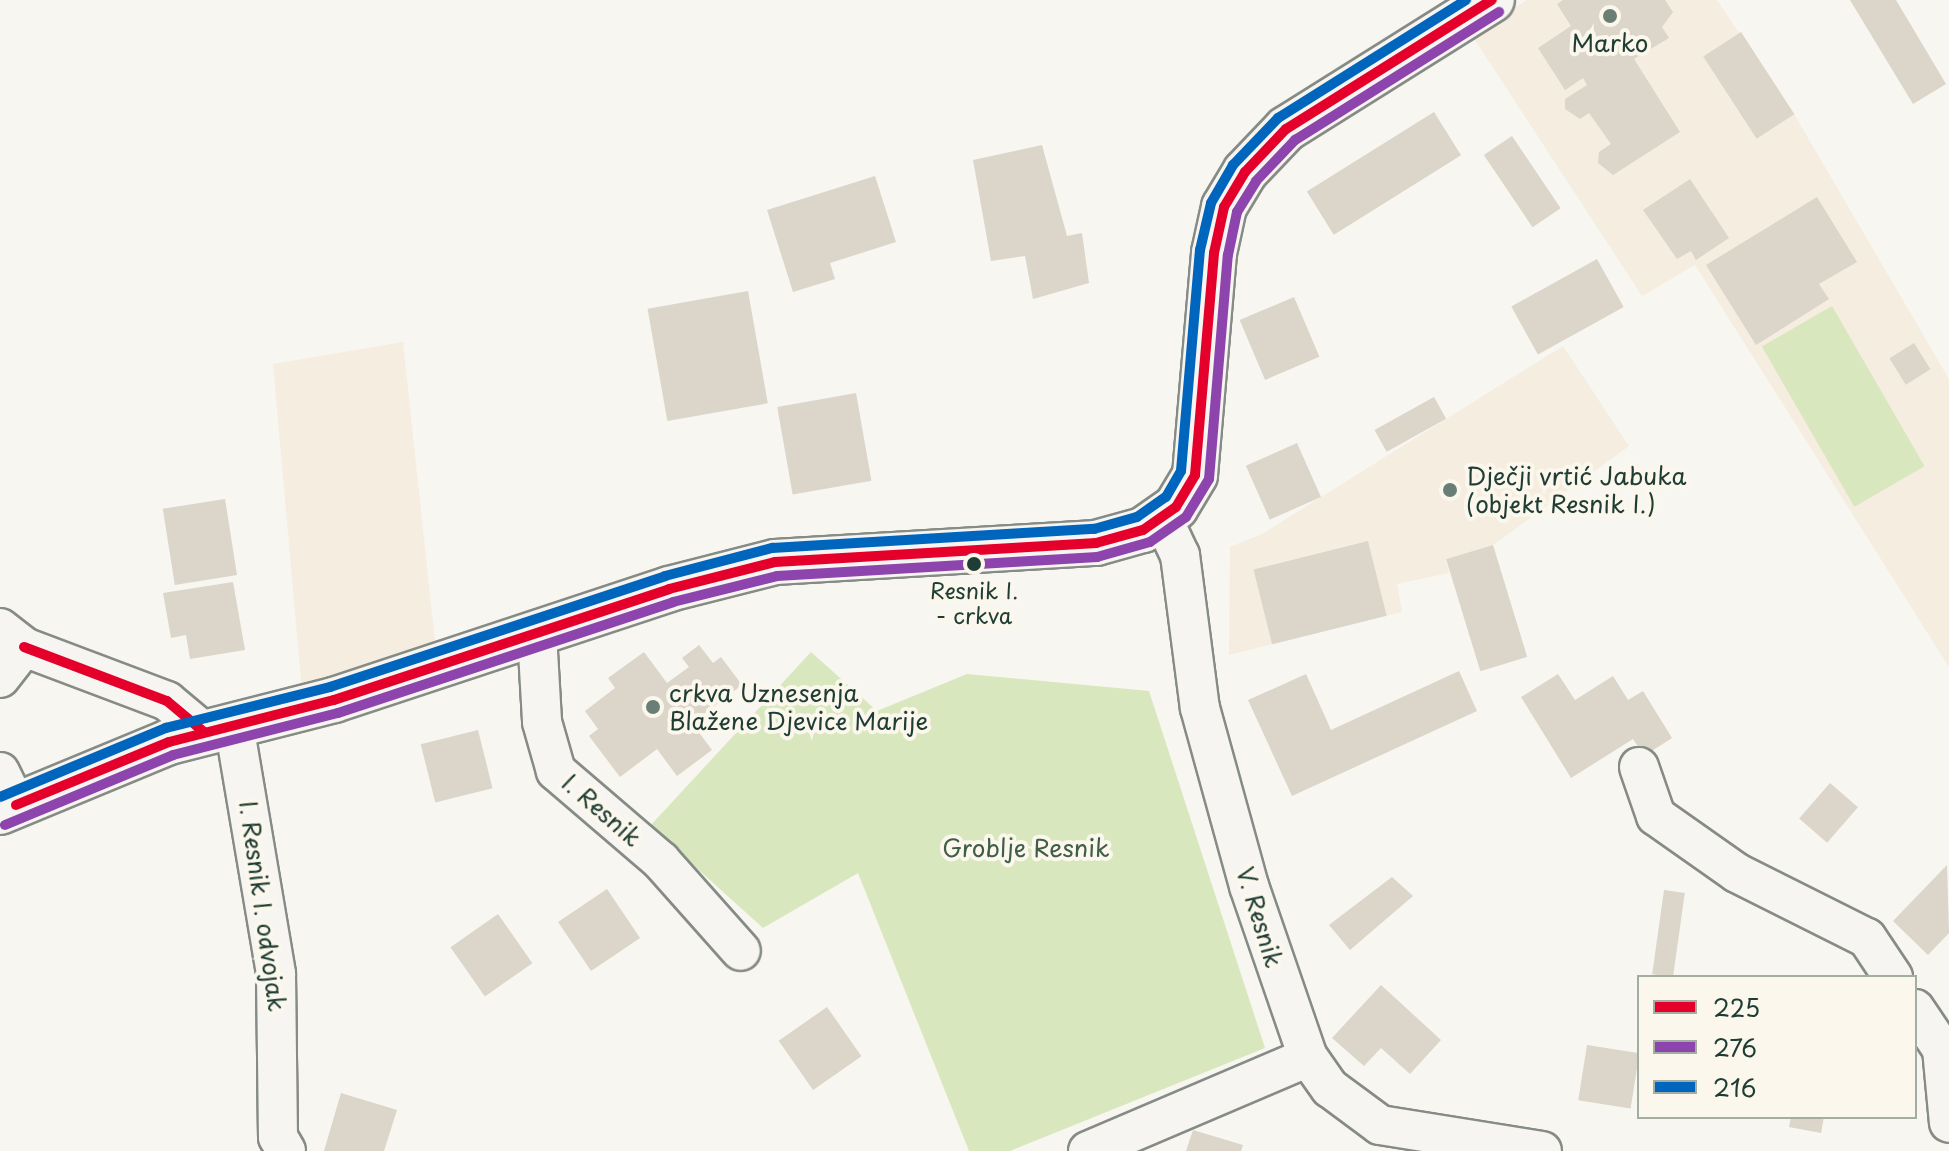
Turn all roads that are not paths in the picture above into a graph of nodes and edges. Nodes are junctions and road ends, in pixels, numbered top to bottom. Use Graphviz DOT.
graph roads {
  1 [pos="1492,0"];
  2 [pos="1163,519"];
  3 [pos="537,634"];
  4 [pos="12,638"];
  5 [pos="0,678"];
  6 [pos="219,728"];
  7 [pos="1639,767"];
  8 [pos="5,796"];
  9 [pos="741,951"];
  10 [pos="1892,975"];
  11 [pos="1917,1012"];
  12 [pos="1308,1057"];
  13 [pos="1949,1123"];
  14 [pos="274,1146"];
  15 [pos="1088,1151"];
  16 [pos="1542,1151"];
  1 -- 2 [label="street"];
  2 -- 3 [label="street"];
  2 -- 12 [label="street, V. Resnik"];
  3 -- 6 [label="street"];
  3 -- 9 [label="street, I. Resnik"];
  4 -- 5 [label="street"];
  4 -- 6 [label="street"];
  6 -- 8 [label="street"];
  6 -- 14 [label="street, I. Resnik I. odvojak"];
  7 -- 10 [label="street"];
  11 -- 13 [label="street"];
  12 -- 15 [label="street"];
  12 -- 16 [label="street, V. Resnik"];
}
